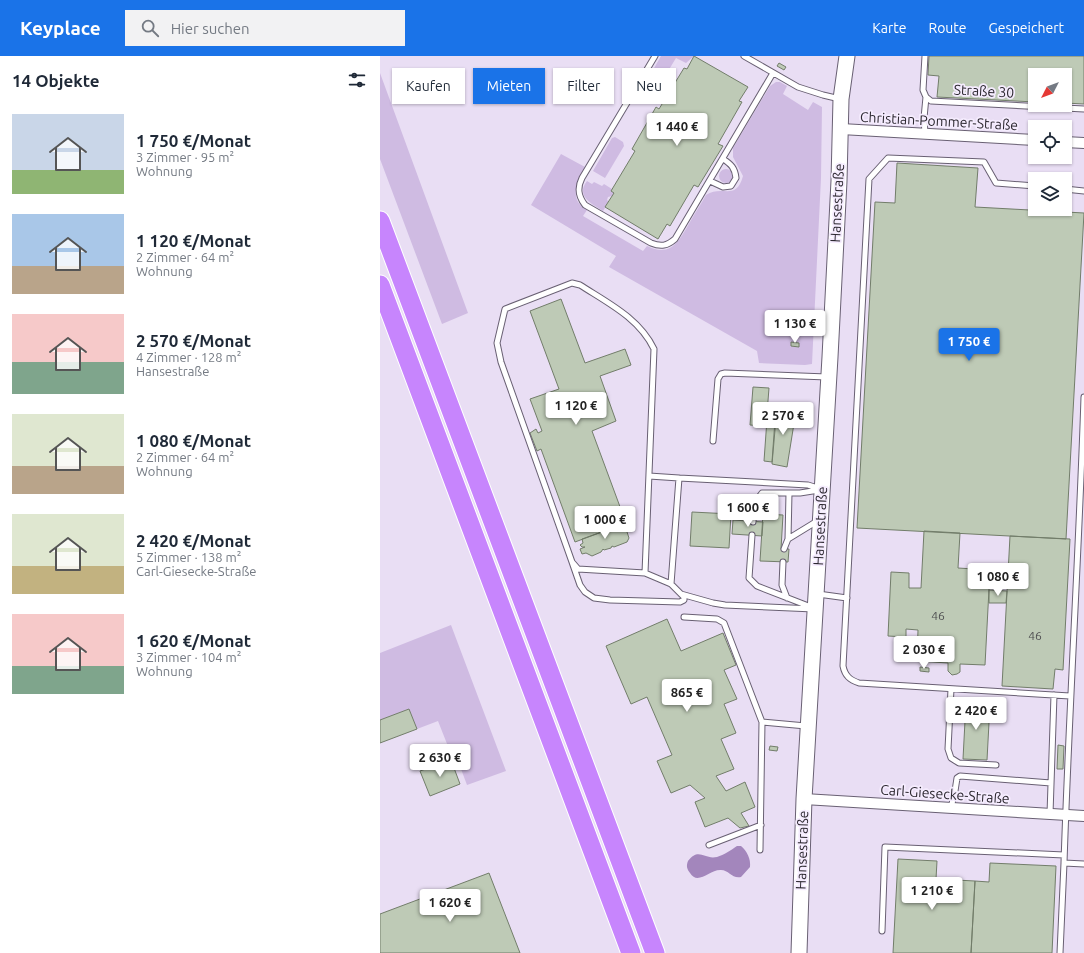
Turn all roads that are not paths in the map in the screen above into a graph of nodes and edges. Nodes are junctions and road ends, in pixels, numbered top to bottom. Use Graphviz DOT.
graph roads {
  1 [pos="654,56"];
  2 [pos="744,56"];
  3 [pos="838,56"];
  4 [pos="847,56"];
  5 [pos="926,56"];
  6 [pos="772,73"];
  7 [pos="926,97"];
  8 [pos="841,99"];
  9 [pos="1084,109"];
  10 [pos="840,129"];
  11 [pos="925,134"];
  12 [pos="1028,140"];
  13 [pos="1072,142"];
  14 [pos="1084,143"];
  15 [pos="723,159"];
  16 [pos="710,182"];
  17 [pos="1028,185"];
  18 [pos="1072,189"];
  19 [pos="1084,190"];
  20 [pos="380,221"];
  21 [pos="380,285"];
  22 [pos="828,377"];
  23 [pos="1084,397"];
  24 [pos="713,441"];
  25 [pos="649,476"];
  26 [pos="679,478"];
  27 [pos="822,489"];
  28 [pos="789,493"];
  29 [pos="821,519"];
  30 [pos="753,522"];
  31 [pos="752,535"];
  32 [pos="788,539"];
  33 [pos="784,549"];
  34 [pos="572,562"];
  35 [pos="783,562"];
  36 [pos="645,573"];
  37 [pos="671,584"];
  38 [pos="681,594"];
  39 [pos="787,598"];
  40 [pos="847,598"];
  41 [pos="816,602"];
  42 [pos="684,617"];
  43 [pos="950,689"];
  44 [pos="1054,695"];
  45 [pos="1070,696"];
  46 [pos="762,722"];
  47 [pos="809,726"];
  48 [pos="996,765"];
  49 [pos="1051,783"];
  50 [pos="804,799"];
  51 [pos="951,808"];
  52 [pos="1084,813"];
  53 [pos="1050,814"];
  54 [pos="1066,815"];
  55 [pos="761,825"];
  56 [pos="709,845"];
  57 [pos="760,850"];
  58 [pos="1064,854"];
  59 [pos="1064,863"];
  60 [pos="1084,864"];
  61 [pos="882,931"];
  62 [pos="655,951"];
  63 [pos="632,953"];
  64 [pos="799,953"];
  65 [pos="1060,953"];
  1 -- 16 [label="lane"];
  2 -- 6 [label="lane"];
  3 -- 8 [label="main road, Hansestraße"];
  4 -- 8 [label="main road, Hansestraße"];
  5 -- 7 [label="lane"];
  6 -- 8 [label="lane"];
  6 -- 15 [label="lane"];
  7 -- 9 [label="lane, Straße 30"];
  7 -- 11 [label="lane"];
  8 -- 10 [label="main road, Hansestraße"];
  10 -- 11 [label="street, Christian-Pommer-Straße"];
  10 -- 22 [label="main road, Hansestraße"];
  11 -- 12 [label="street, Christian-Pommer-Straße"];
  13 -- 14 [label="street"];
  15 -- 16 [label="lane"];
  15 -- 16 [label="lane"];
  17 -- 40 [label="lane"];
  18 -- 19 [label="lane"];
  20 -- 62 [label="highway"];
  21 -- 63 [label="highway"];
  22 -- 24 [label="lane"];
  22 -- 27 [label="main road, Hansestraße"];
  23 -- 45 [label="lane"];
  25 -- 26 [label="lane"];
  25 -- 34 [label="lane"];
  25 -- 36 [label="lane"];
  26 -- 27 [label="lane"];
  26 -- 37 [label="lane"];
  27 -- 28 [label="lane"];
  27 -- 29 [label="main road, Hansestraße"];
  28 -- 30 [label="lane"];
  28 -- 32 [label="lane"];
  29 -- 32 [label="lane"];
  29 -- 41 [label="main road, Hansestraße"];
  31 -- 39 [label="lane"];
  32 -- 33 [label="lane"];
  34 -- 36 [label="lane"];
  34 -- 38 [label="lane"];
  35 -- 39 [label="lane"];
  36 -- 37 [label="lane"];
  37 -- 38 [label="lane"];
  38 -- 41 [label="lane"];
  39 -- 41 [label="lane"];
  40 -- 41 [label="lane"];
  40 -- 43 [label="lane"];
  41 -- 47 [label="main road, Hansestraße"];
  42 -- 46 [label="lane"];
  43 -- 44 [label="lane"];
  43 -- 48 [label="lane"];
  44 -- 45 [label="lane"];
  44 -- 49 [label="lane"];
  45 -- 54 [label="lane"];
  46 -- 47 [label="lane"];
  46 -- 55 [label="lane"];
  47 -- 50 [label="main road, Hansestraße"];
  49 -- 51 [label="lane"];
  49 -- 53 [label="lane"];
  50 -- 51 [label="street, Carl-Giesecke-Straße"];
  50 -- 64 [label="main road, Hansestraße"];
  51 -- 53 [label="street, Carl-Giesecke-Straße"];
  52 -- 54 [label="street, Carl-Giesecke-Straße"];
  53 -- 54 [label="street, Carl-Giesecke-Straße"];
  54 -- 58 [label="lane"];
  55 -- 56 [label="lane"];
  55 -- 57 [label="lane"];
  58 -- 59 [label="lane"];
  58 -- 61 [label="lane"];
  59 -- 60 [label="lane"];
  59 -- 65 [label="lane"];
}
